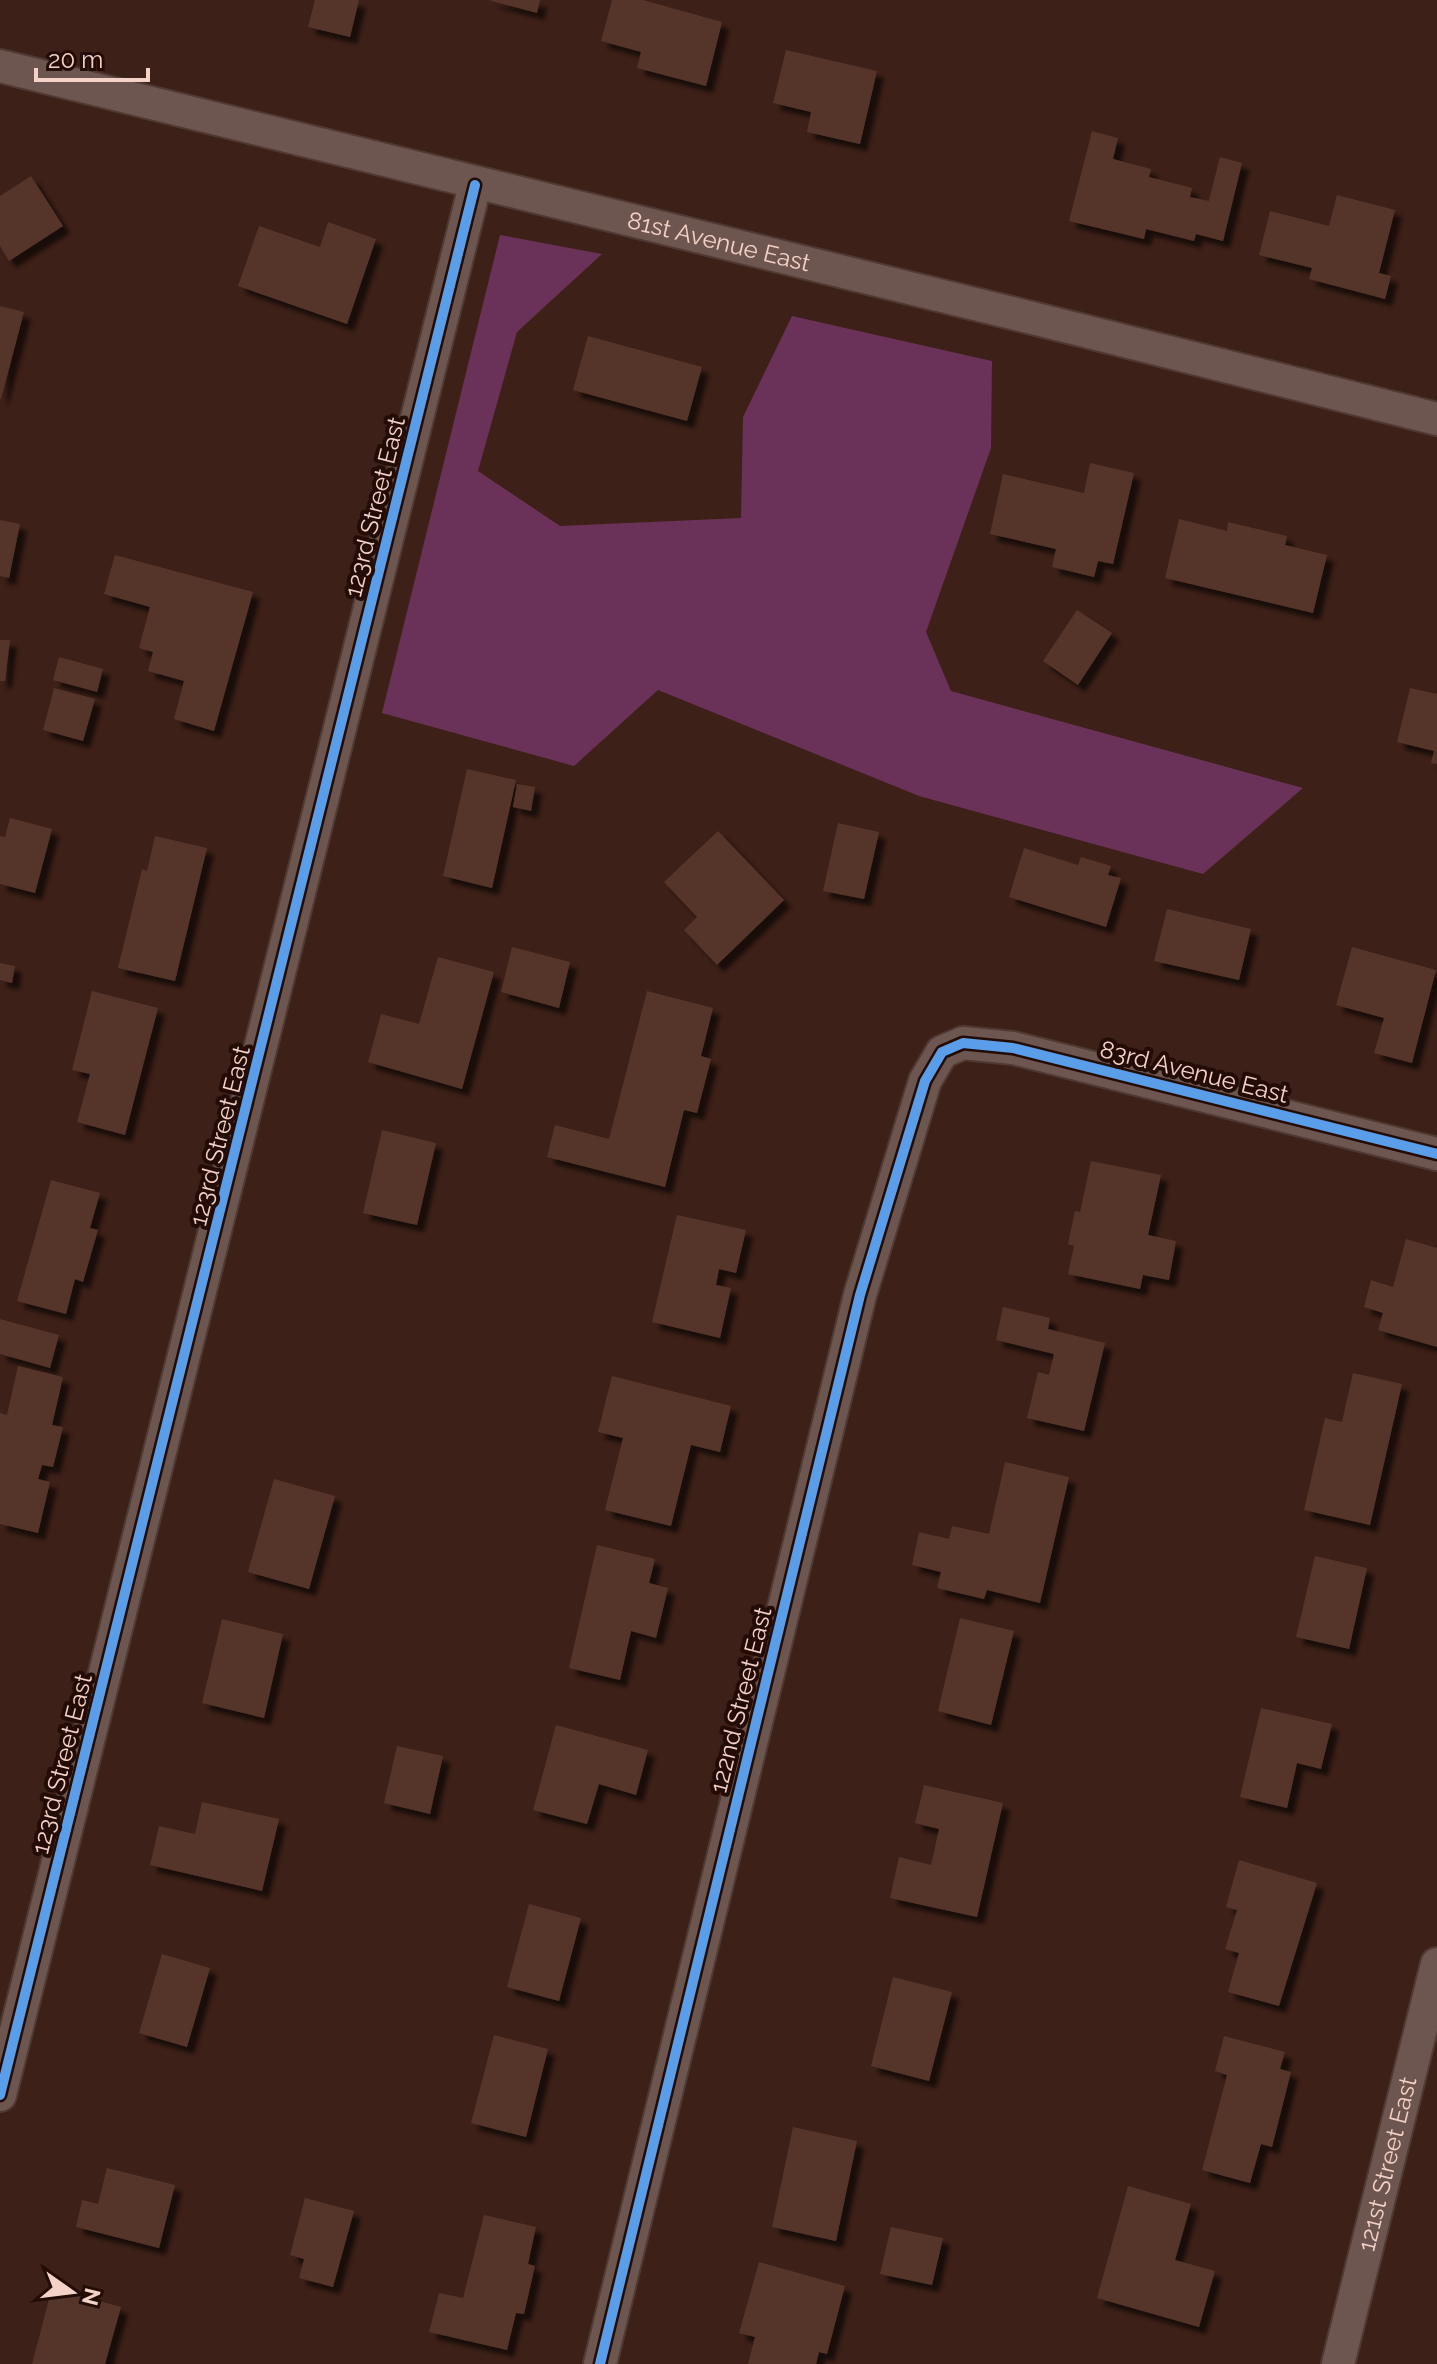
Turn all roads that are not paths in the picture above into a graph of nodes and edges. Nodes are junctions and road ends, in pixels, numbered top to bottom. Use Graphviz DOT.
graph roads {
  1 [pos="0,66"];
  2 [pos="475,185"];
  3 [pos="1437,419"];
  4 [pos="942,1052"];
  5 [pos="1437,1154"];
  6 [pos="1437,1964"];
  7 [pos="0,2095"];
  8 [pos="600,2364"];
  9 [pos="1338,2364"];
  1 -- 2 [label="street, 81st Avenue East"];
  2 -- 3 [label="street, 81st Avenue East"];
  2 -- 7 [label="street, 123rd Street East"];
  4 -- 5 [label="street, 83rd Avenue East"];
  4 -- 8 [label="street, 122nd Street East"];
  6 -- 9 [label="street, 121st Street East"];
}
